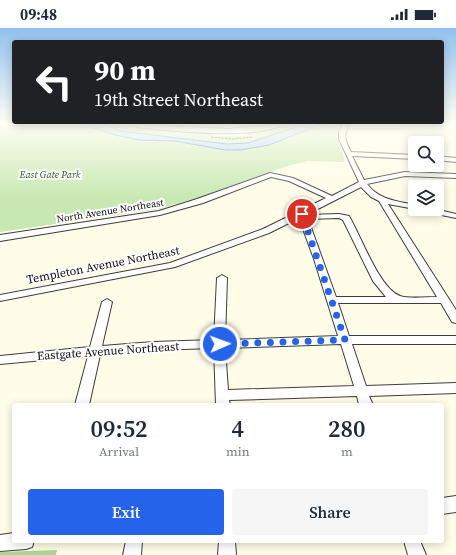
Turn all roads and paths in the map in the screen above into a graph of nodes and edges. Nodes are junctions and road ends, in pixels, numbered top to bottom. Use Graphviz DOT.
graph roads {
  1 [pos="347,149"];
  2 [pos="349,154"];
  3 [pos="408,157"];
  4 [pos="444,159"];
  5 [pos="456,160"];
  6 [pos="456,176"];
  7 [pos="362,183"];
  8 [pos="333,199"];
  9 [pos="382,200"];
  10 [pos="408,206"];
  11 [pos="444,213"];
  12 [pos="302,215"];
  13 [pos="456,216"];
  14 [pos="0,238"];
  15 [pos="222,278"];
  16 [pos="0,298"];
  17 [pos="332,300"];
  18 [pos="400,300"];
  19 [pos="444,300"];
  20 [pos="107,302"];
  21 [pos="456,319"];
  22 [pos="345,340"];
  23 [pos="456,340"];
  24 [pos="220,344"];
  25 [pos="95,350"];
  26 [pos="0,360"];
  27 [pos="456,388"];
  28 [pos="361,390"];
  29 [pos="223,400"];
  30 [pos="82,403"];
  31 [pos="365,403"];
  32 [pos="456,504"];
  33 [pos="444,506"];
  34 [pos="12,542"];
  35 [pos="0,543"];
  36 [pos="134,543"];
  37 [pos="227,543"];
  38 [pos="413,543"];
  39 [pos="132,555"];
  40 [pos="227,555"];
  41 [pos="417,555"];
  1 -- 2 [label="street"];
  2 -- 3 [label="street"];
  2 -- 7 [label="street"];
  4 -- 5 [label="street"];
  6 -- 7 [label="street, Templeton Avenue Northeast"];
  7 -- 8 [label="street, Templeton Avenue Northeast"];
  7 -- 9 [label="street"];
  8 -- 12 [label="street, Templeton Avenue Northeast"];
  8 -- 14 [label="street, North Avenue Northeast"];
  9 -- 10 [label="street"];
  9 -- 19 [label="street"];
  11 -- 13 [label="street"];
  12 -- 16 [label="street, Templeton Avenue Northeast"];
  12 -- 17 [label="street"];
  12 -- 18 [label="street"];
  15 -- 24 [label="street"];
  17 -- 18 [label="street"];
  17 -- 22 [label="street"];
  18 -- 19 [label="street"];
  19 -- 21 [label="street"];
  20 -- 25 [label="street"];
  22 -- 23 [label="street, Eastgate Avenue Northeast"];
  22 -- 24 [label="street, Eastgate Avenue Northeast"];
  22 -- 28 [label="street"];
  24 -- 25 [label="street, Eastgate Avenue Northeast"];
  24 -- 29 [label="street"];
  25 -- 26 [label="street, Eastgate Avenue Northeast"];
  25 -- 30 [label="street"];
  27 -- 28 [label="street"];
  28 -- 29 [label="street"];
  28 -- 31 [label="street"];
  32 -- 33 [label="street"];
  34 -- 35 [label="street"];
  36 -- 39 [label="street"];
  37 -- 40 [label="street"];
  38 -- 41 [label="street"];
}
